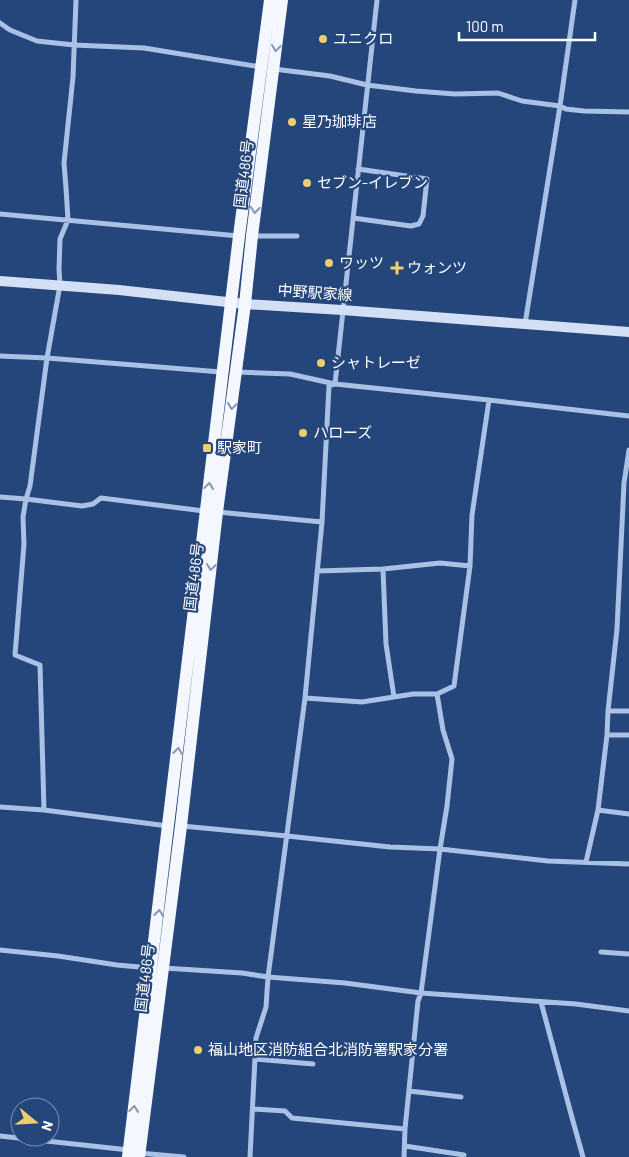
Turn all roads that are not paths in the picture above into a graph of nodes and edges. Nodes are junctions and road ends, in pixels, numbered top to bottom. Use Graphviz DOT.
graph roads {
  1 [pos="76,0"];
  2 [pos="270,0"];
  3 [pos="282,0"];
  4 [pos="377,0"];
  5 [pos="575,0"];
  6 [pos="0,23"];
  7 [pos="74,45"];
  8 [pos="267,68"];
  9 [pos="367,85"];
  10 [pos="560,106"];
  11 [pos="629,112"];
  12 [pos="358,169"];
  13 [pos="0,214"];
  14 [pos="353,218"];
  15 [pos="68,220"];
  16 [pos="245,236"];
  17 [pos="297,236"];
  18 [pos="0,281"];
  19 [pos="60,285"];
  20 [pos="231,302"];
  21 [pos="245,304"];
  22 [pos="342,310"];
  23 [pos="525,324"];
  24 [pos="629,332"];
  25 [pos="0,356"];
  26 [pos="47,358"];
  27 [pos="223,372"];
  28 [pos="236,372"];
  29 [pos="335,384"];
  30 [pos="489,400"];
  31 [pos="629,416"];
  32 [pos="629,450"];
  33 [pos="0,497"];
  34 [pos="26,499"];
  35 [pos="212,511"];
  36 [pos="322,522"];
  37 [pos="470,566"];
  38 [pos="384,569"];
  39 [pos="317,571"];
  40 [pos="437,694"];
  41 [pos="394,697"];
  42 [pos="305,698"];
  43 [pos="608,711"];
  44 [pos="629,711"];
  45 [pos="607,735"];
  46 [pos="629,735"];
  47 [pos="0,807"];
  48 [pos="44,810"];
  49 [pos="598,810"];
  50 [pos="629,814"];
  51 [pos="175,826"];
  52 [pos="287,836"];
  53 [pos="440,849"];
  54 [pos="586,862"];
  55 [pos="629,864"];
  56 [pos="0,950"];
  57 [pos="601,952"];
  58 [pos="629,954"];
  59 [pos="157,968"];
  60 [pos="268,977"];
  61 [pos="421,993"];
  62 [pos="541,1002"];
  63 [pos="629,1011"];
  64 [pos="255,1059"];
  65 [pos="313,1064"];
  66 [pos="409,1091"];
  67 [pos="461,1097"];
  68 [pos="253,1109"];
  69 [pos="405,1129"];
  70 [pos="0,1136"];
  71 [pos="405,1146"];
  72 [pos="134,1154"];
  73 [pos="464,1155"];
  74 [pos="184,1157"];
  75 [pos="250,1157"];
  76 [pos="404,1157"];
  77 [pos="583,1157"];
  1 -- 7 [label="street"];
  2 -- 8 [label="highway, 国道486号"];
  3 -- 8 [label="highway, 国道486号, one-way"];
  4 -- 9 [label="street"];
  5 -- 10 [label="street"];
  6 -- 7 [label="street"];
  7 -- 8 [label="street"];
  7 -- 15 [label="street"];
  8 -- 9 [label="street"];
  8 -- 16 [label="highway, 国道486号"];
  9 -- 10 [label="street"];
  9 -- 12 [label="street"];
  10 -- 11 [label="street"];
  10 -- 23 [label="street"];
  12 -- 14 [label="street"];
  12 -- 14 [label="street"];
  13 -- 15 [label="street"];
  14 -- 22 [label="street"];
  15 -- 16 [label="street"];
  15 -- 19 [label="street"];
  16 -- 17 [label="street"];
  16 -- 20 [label="highway, 国道486号"];
  16 -- 21 [label="highway, 国道486号"];
  18 -- 19 [label="main road, 中野駅家線"];
  19 -- 20 [label="main road, 中野駅家線"];
  19 -- 26 [label="street"];
  20 -- 21 [label="main road, 中野駅家線"];
  20 -- 27 [label="highway, 国道486号"];
  21 -- 22 [label="main road, 中野駅家線"];
  21 -- 28 [label="highway, 国道486号"];
  22 -- 23 [label="main road, 中野駅家線"];
  22 -- 29 [label="street"];
  23 -- 24 [label="main road, 中野駅家線"];
  25 -- 26 [label="street"];
  26 -- 27 [label="street"];
  26 -- 34 [label="street"];
  35 -- 27 [label="highway, 国道486号, one-way"];
  28 -- 29 [label="street"];
  28 -- 35 [label="highway, 国道486号, one-way"];
  29 -- 30 [label="street"];
  29 -- 36 [label="street"];
  30 -- 31 [label="street"];
  30 -- 37 [label="street"];
  32 -- 43 [label="street"];
  33 -- 34 [label="street"];
  34 -- 35 [label="street"];
  34 -- 48 [label="street"];
  35 -- 36 [label="street"];
  35 -- 51 [label="highway, 国道486号"];
  36 -- 39 [label="street"];
  37 -- 38 [label="street"];
  37 -- 40 [label="street"];
  38 -- 39 [label="street"];
  38 -- 41 [label="street"];
  39 -- 42 [label="street"];
  40 -- 41 [label="street"];
  40 -- 53 [label="street"];
  41 -- 42 [label="street"];
  42 -- 52 [label="street"];
  43 -- 44 [label="street"];
  43 -- 45 [label="street"];
  45 -- 46 [label="street"];
  45 -- 49 [label="street"];
  47 -- 48 [label="street"];
  48 -- 51 [label="street"];
  49 -- 50 [label="street"];
  49 -- 54 [label="street"];
  51 -- 52 [label="street"];
  51 -- 59 [label="highway, 国道486号"];
  52 -- 53 [label="street"];
  52 -- 60 [label="street"];
  53 -- 54 [label="street"];
  53 -- 61 [label="street"];
  54 -- 55 [label="street"];
  56 -- 59 [label="street"];
  57 -- 58 [label="street"];
  59 -- 60 [label="street"];
  59 -- 72 [label="highway, 国道486号"];
  60 -- 61 [label="street"];
  60 -- 64 [label="street"];
  61 -- 62 [label="street"];
  61 -- 66 [label="street"];
  62 -- 63 [label="street"];
  62 -- 77 [label="street"];
  64 -- 65 [label="street"];
  64 -- 68 [label="street"];
  66 -- 67 [label="street"];
  66 -- 69 [label="street"];
  68 -- 69 [label="street"];
  68 -- 75 [label="street"];
  69 -- 71 [label="street"];
  70 -- 72 [label="street"];
  71 -- 73 [label="street"];
  71 -- 76 [label="street"];
  72 -- 74 [label="street"];
}
